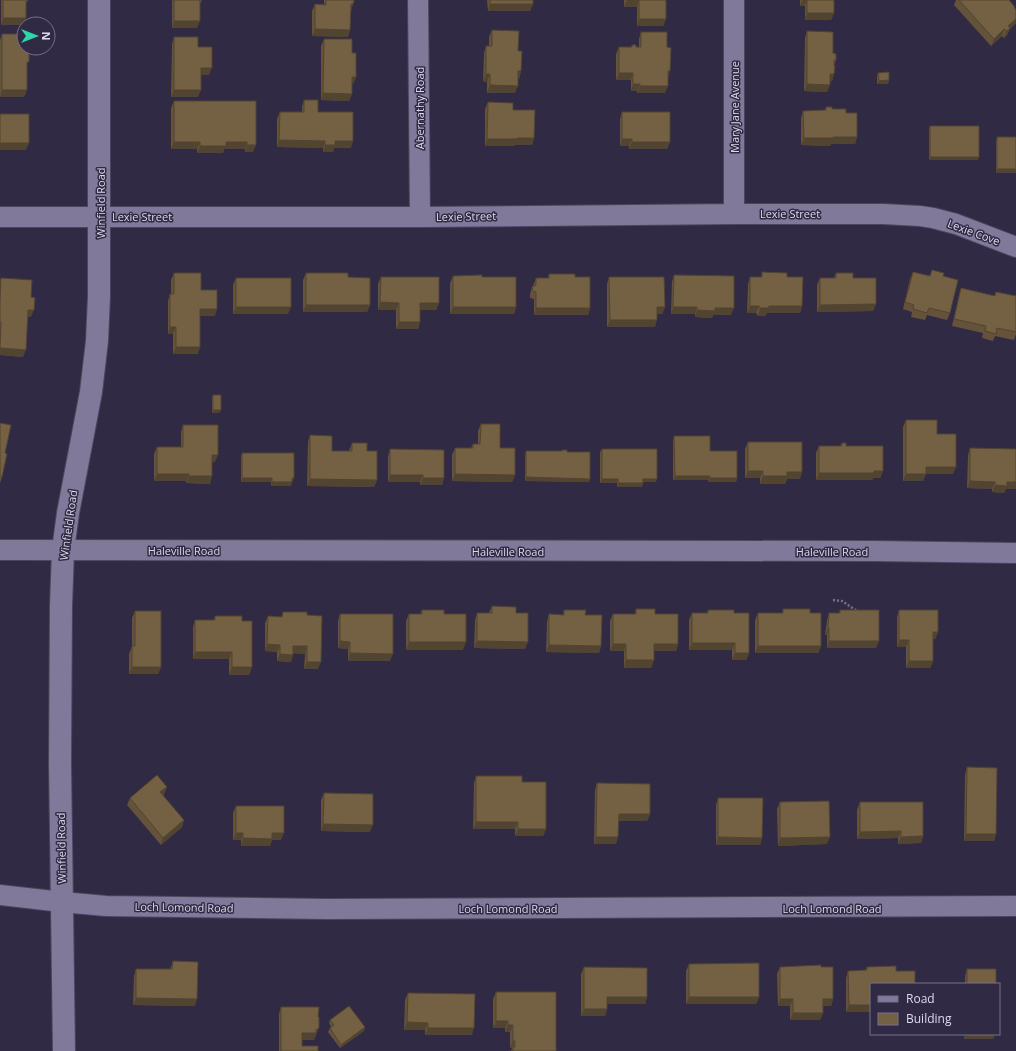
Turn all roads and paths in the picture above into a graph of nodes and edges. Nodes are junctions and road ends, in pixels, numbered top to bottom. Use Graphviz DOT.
graph roads {
  1 [pos="99,0"];
  2 [pos="418,0"];
  3 [pos="734,0"];
  4 [pos="734,214"];
  5 [pos="100,216"];
  6 [pos="0,217"];
  7 [pos="420,217"];
  8 [pos="933,218"];
  9 [pos="1016,247"];
  10 [pos="0,550"];
  11 [pos="64,550"];
  12 [pos="1016,553"];
  13 [pos="833,600"];
  14 [pos="861,614"];
  15 [pos="0,895"];
  16 [pos="62,902"];
  17 [pos="1016,906"];
  18 [pos="64,1051"];
  1 -- 5 [label="street, Winfield Road"];
  2 -- 7 [label="street, Abernathy Road"];
  3 -- 4 [label="street, Mary Jane Avenue"];
  4 -- 7 [label="street, Lexie Street"];
  4 -- 8 [label="street, Lexie Street"];
  5 -- 6 [label="street, Lexie Street"];
  5 -- 7 [label="street, Lexie Street"];
  5 -- 11 [label="street, Winfield Road"];
  8 -- 9 [label="street, Lexie Cove"];
  10 -- 11 [label="street, Haleville Road"];
  11 -- 12 [label="street, Haleville Road"];
  11 -- 16 [label="street, Winfield Road"];
  13 -- 14 [label="path"];
  15 -- 16 [label="street, Loch Lomond Road"];
  16 -- 17 [label="street, Loch Lomond Road"];
  16 -- 18 [label="street, Winfield Road"];
}
